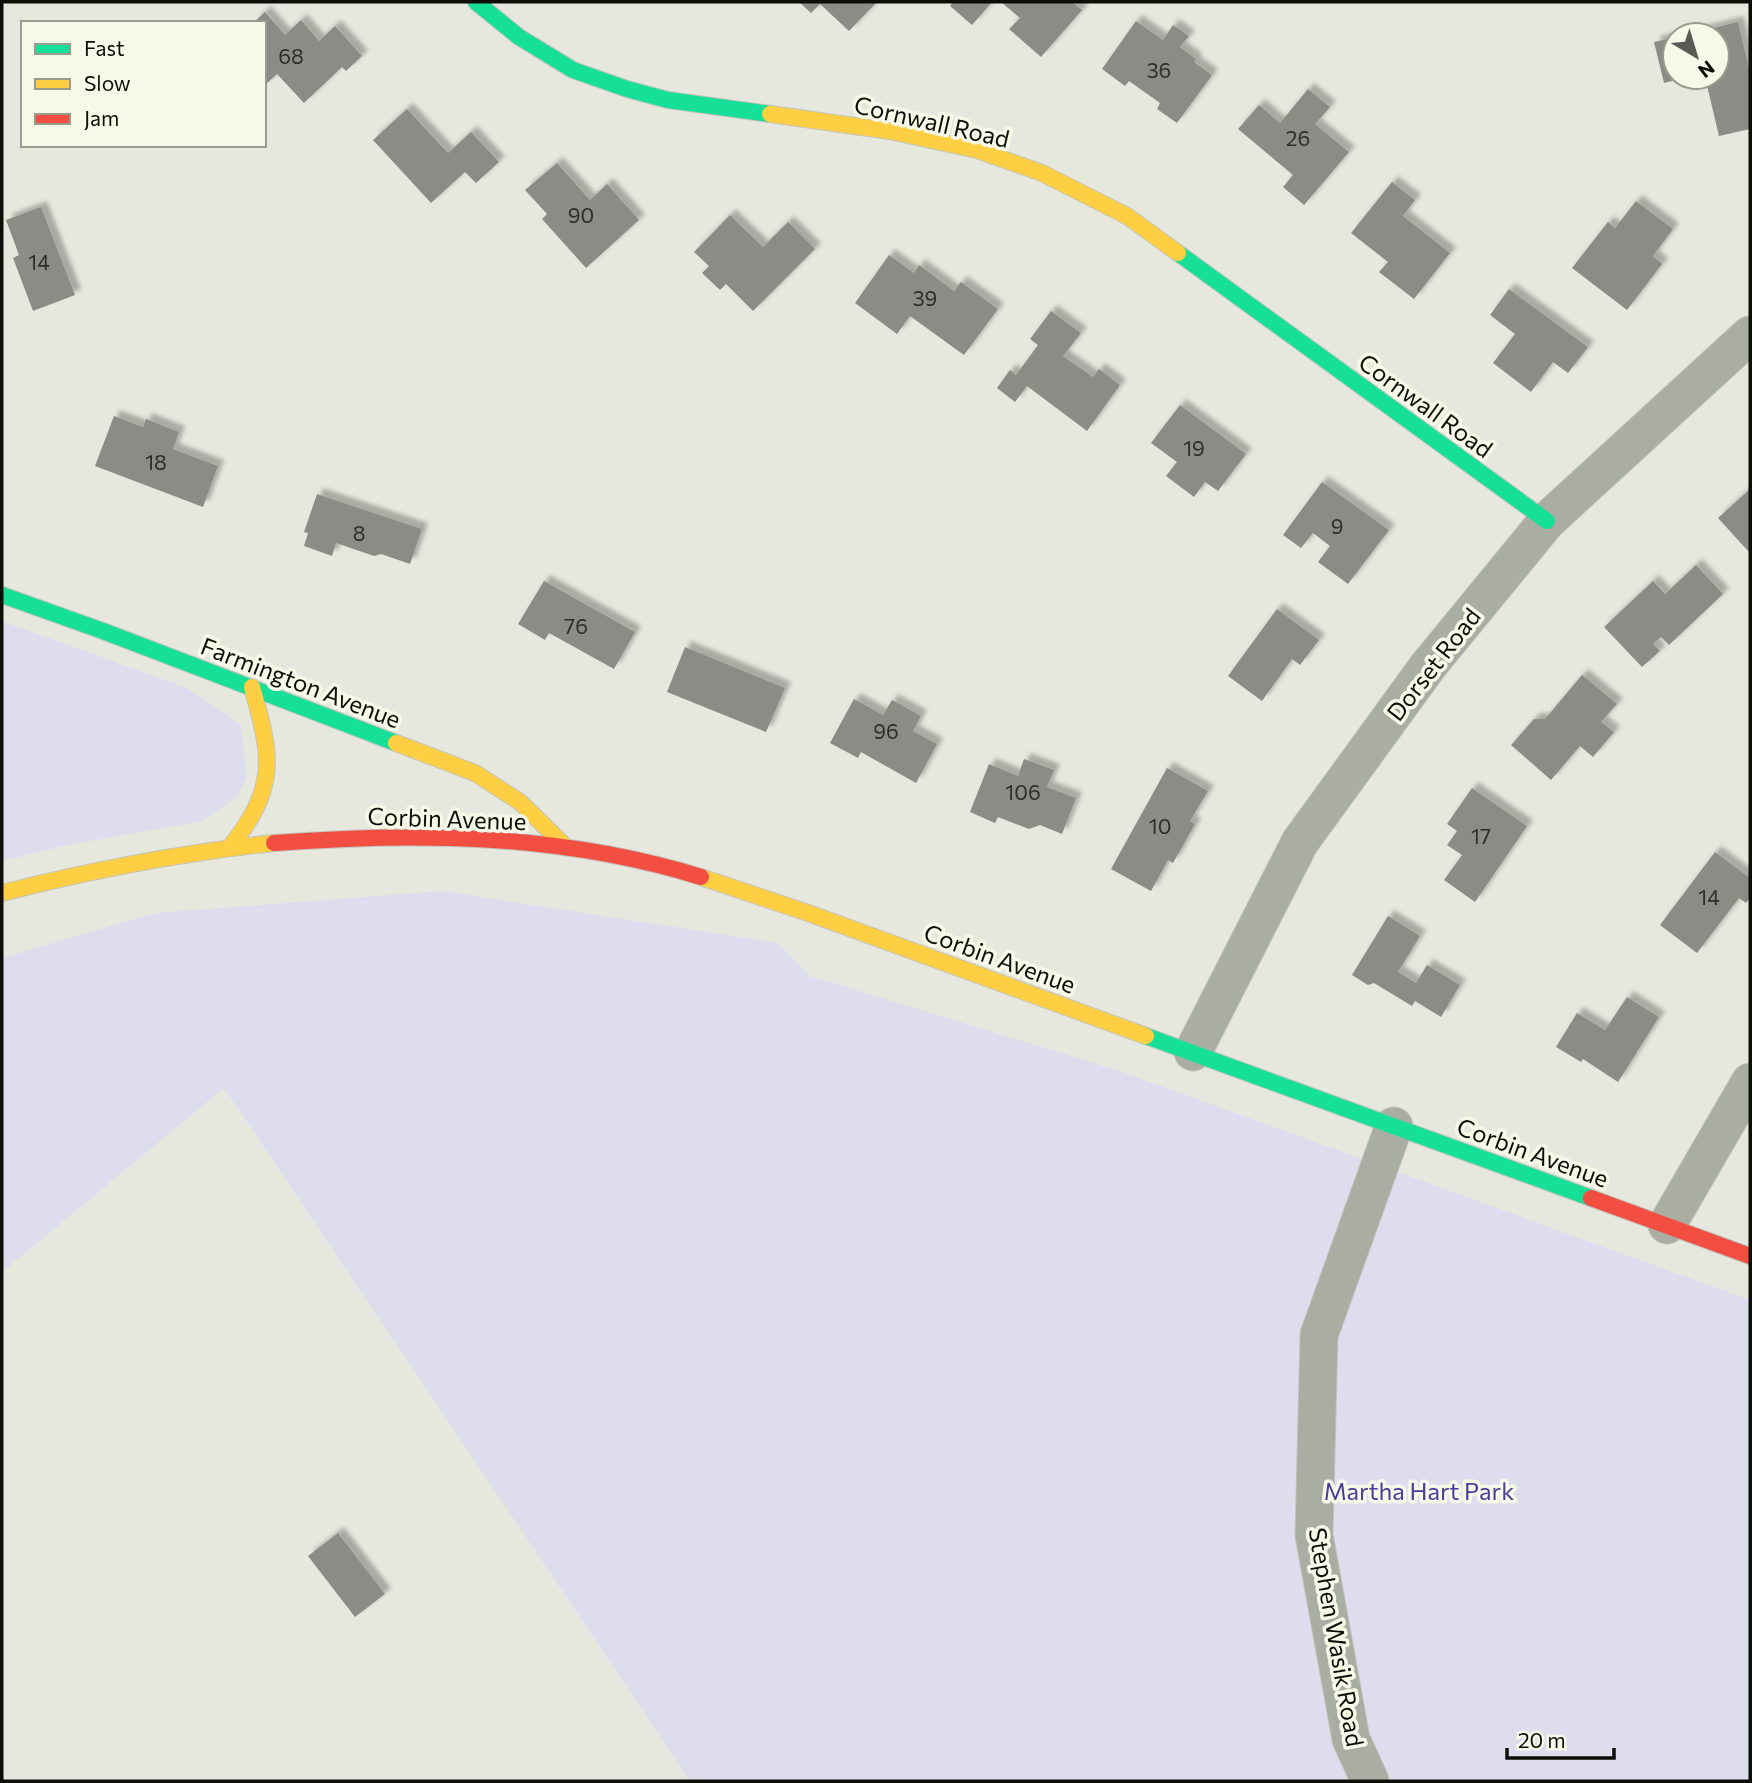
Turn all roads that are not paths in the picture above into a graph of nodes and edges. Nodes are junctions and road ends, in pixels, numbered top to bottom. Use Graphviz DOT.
graph roads {
  1 [pos="476,2"];
  2 [pos="1750,335"];
  3 [pos="1547,521"];
  4 [pos="2,595"];
  5 [pos="252,687"];
  6 [pos="565,846"];
  7 [pos="230,847"];
  8 [pos="2,893"];
  9 [pos="1192,1052"];
  10 [pos="1750,1082"];
  11 [pos="1394,1126"];
  12 [pos="1667,1225"];
  13 [pos="1750,1256"];
  14 [pos="1370,1781"];
  1 -- 3 [label="main road, Cornwall Road"];
  2 -- 3 [label="street, Dorset Road"];
  3 -- 9 [label="street, Dorset Road"];
  4 -- 5 [label="main road, Farmington Avenue"];
  5 -- 6 [label="main road, Farmington Avenue"];
  5 -- 7 [label="main road"];
  6 -- 7 [label="main road, Corbin Avenue"];
  6 -- 9 [label="main road, Corbin Avenue"];
  7 -- 8 [label="main road, Corbin Avenue"];
  9 -- 11 [label="main road, Corbin Avenue"];
  10 -- 12 [label="street"];
  11 -- 12 [label="main road, Corbin Avenue"];
  11 -- 14 [label="street, Stephen Wasik Road"];
  12 -- 13 [label="main road, Corbin Avenue"];
}
